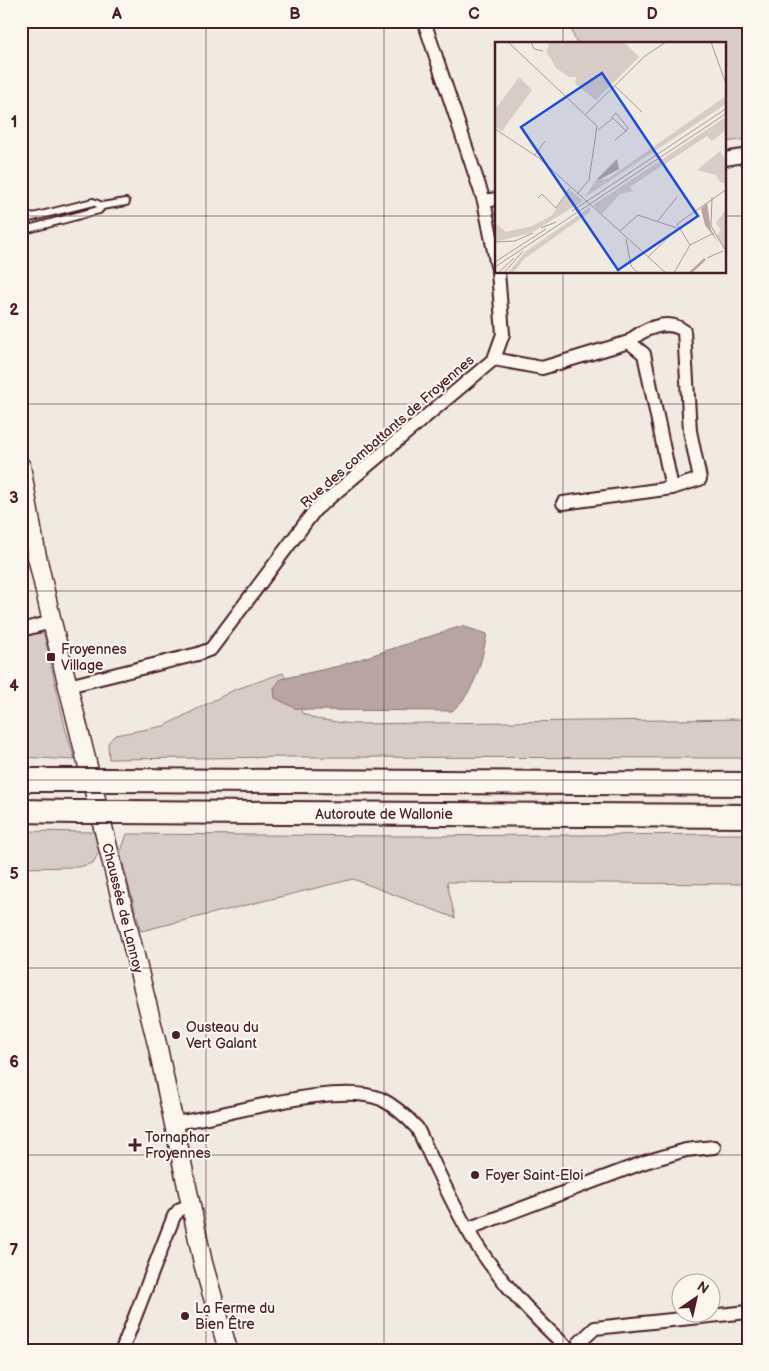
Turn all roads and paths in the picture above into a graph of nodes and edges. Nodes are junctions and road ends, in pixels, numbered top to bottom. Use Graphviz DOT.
graph roads {
  1 [pos="424,21"];
  2 [pos="748,154"];
  3 [pos="726,158"];
  4 [pos="490,200"];
  5 [pos="126,202"];
  6 [pos="102,206"];
  7 [pos="21,220"];
  8 [pos="21,231"];
  9 [pos="495,255"];
  10 [pos="498,274"];
  11 [pos="630,342"];
  12 [pos="494,359"];
  13 [pos="21,466"];
  14 [pos="672,488"];
  15 [pos="563,503"];
  16 [pos="52,622"];
  17 [pos="21,630"];
  18 [pos="68,686"];
  19 [pos="21,780"];
  20 [pos="748,784"];
  21 [pos="21,812"];
  22 [pos="748,816"];
  23 [pos="174,1124"];
  24 [pos="714,1147"];
  25 [pos="191,1206"];
  26 [pos="467,1229"];
  27 [pos="748,1312"];
  28 [pos="122,1350"];
  29 [pos="228,1350"];
  30 [pos="570,1350"];
  31 [pos="580,1350"];
  1 -- 4 [label="street"];
  2 -- 3 [label="street"];
  4 -- 9 [label="street"];
  5 -- 6 [label="lane"];
  6 -- 7 [label="lane"];
  6 -- 8 [label="lane"];
  10 -- 12 [label="street, Rue des combattants de Froyennes"];
  11 -- 12 [label="street"];
  11 -- 14 [label="street"];
  11 -- 14 [label="street"];
  12 -- 18 [label="street, Rue des combattants de Froyennes"];
  13 -- 16 [label="main road, Chaussée de Lannoy"];
  14 -- 15 [label="street"];
  16 -- 17 [label="street"];
  16 -- 18 [label="main road, Chaussée de Lannoy"];
  18 -- 23 [label="main road, Chaussée de Lannoy"];
  19 -- 20 [label="highway, bridge"];
  21 -- 22 [label="highway, Autoroute de Wallonie, bridge"];
  23 -- 25 [label="main road, Chaussée de Lannoy"];
  23 -- 26 [label="street"];
  24 -- 26 [label="street"];
  25 -- 28 [label="street"];
  25 -- 29 [label="main road, Chaussée de Lannoy"];
  26 -- 30 [label="street"];
  27 -- 31 [label="street"];
}
